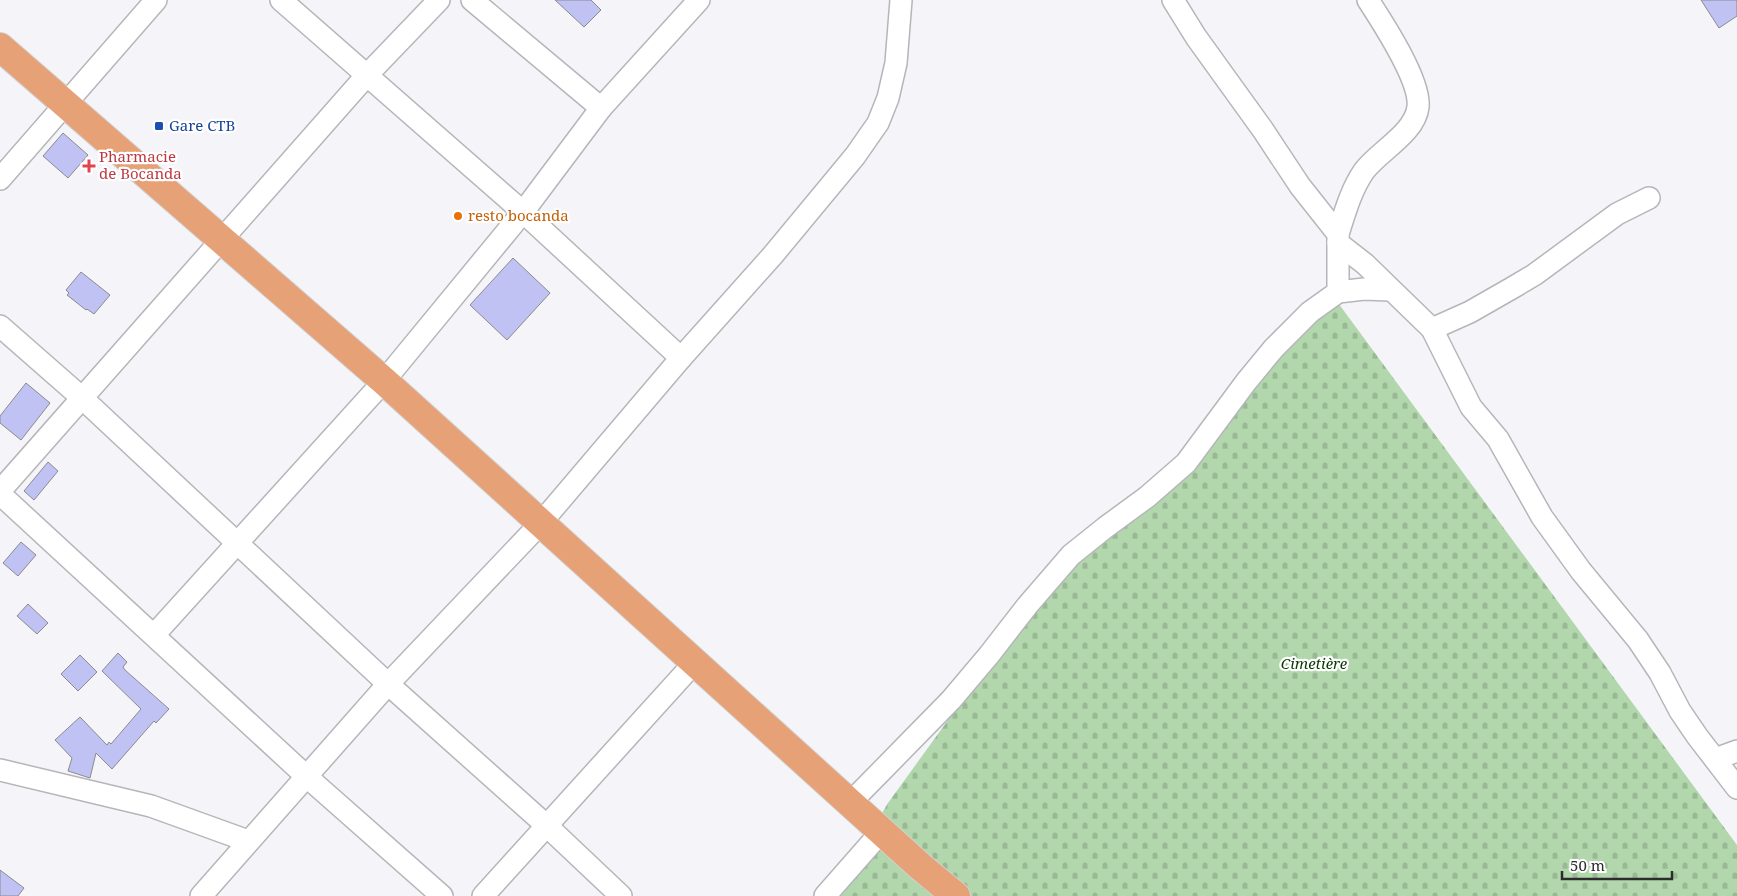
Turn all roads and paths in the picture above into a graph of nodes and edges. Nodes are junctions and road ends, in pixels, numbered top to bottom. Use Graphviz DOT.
graph roads {
  1 [pos="156,0"];
  2 [pos="281,0"];
  3 [pos="439,0"];
  4 [pos="472,0"];
  5 [pos="699,0"];
  6 [pos="901,0"];
  7 [pos="1173,0"];
  8 [pos="1368,0"];
  9 [pos="0,47"];
  10 [pos="367,75"];
  11 [pos="66,105"];
  12 [pos="601,108"];
  13 [pos="0,179"];
  14 [pos="1650,198"];
  15 [pos="523,212"];
  16 [pos="223,239"];
  17 [pos="1338,239"];
  18 [pos="1390,290"];
  19 [pos="1338,292"];
  20 [pos="0,326"];
  21 [pos="1432,329"];
  22 [pos="681,358"];
  23 [pos="384,381"];
  24 [pos="81,397"];
  25 [pos="0,493"];
  26 [pos="540,524"];
  27 [pos="236,542"];
  28 [pos="154,635"];
  29 [pos="695,662"];
  30 [pos="388,684"];
  31 [pos="1737,751"];
  32 [pos="1715,760"];
  33 [pos="0,770"];
  34 [pos="306,776"];
  35 [pos="1737,788"];
  36 [pos="850,803"];
  37 [pos="547,826"];
  38 [pos="882,831"];
  39 [pos="248,840"];
  40 [pos="201,896"];
  41 [pos="442,896"];
  42 [pos="483,896"];
  43 [pos="621,896"];
  44 [pos="826,896"];
  45 [pos="956,896"];
  1 -- 11 [label="street"];
  2 -- 10 [label="street"];
  3 -- 10 [label="street"];
  4 -- 12 [label="street"];
  5 -- 12 [label="street"];
  6 -- 22 [label="street"];
  7 -- 17 [label="street"];
  8 -- 17 [label="street"];
  9 -- 11 [label="main road"];
  10 -- 15 [label="street"];
  10 -- 16 [label="street"];
  11 -- 13 [label="street"];
  11 -- 16 [label="main road"];
  12 -- 15 [label="street"];
  14 -- 21 [label="street"];
  15 -- 22 [label="street"];
  15 -- 23 [label="street"];
  16 -- 23 [label="main road"];
  16 -- 24 [label="street"];
  17 -- 18 [label="street"];
  17 -- 19 [label="street"];
  18 -- 19 [label="street"];
  18 -- 21 [label="street"];
  19 -- 36 [label="street"];
  20 -- 24 [label="street"];
  21 -- 32 [label="street"];
  22 -- 26 [label="street"];
  23 -- 26 [label="main road"];
  23 -- 27 [label="street"];
  24 -- 25 [label="street"];
  24 -- 27 [label="street"];
  25 -- 28 [label="street"];
  26 -- 29 [label="main road"];
  26 -- 30 [label="street"];
  27 -- 28 [label="street"];
  27 -- 30 [label="street"];
  28 -- 34 [label="street"];
  29 -- 36 [label="main road"];
  29 -- 37 [label="street"];
  30 -- 34 [label="street"];
  30 -- 37 [label="street"];
  31 -- 32 [label="street"];
  32 -- 35 [label="street"];
  33 -- 39 [label="street"];
  34 -- 39 [label="street"];
  34 -- 41 [label="street"];
  36 -- 38 [label="main road"];
  37 -- 42 [label="street"];
  37 -- 43 [label="street"];
  38 -- 44 [label="street"];
  38 -- 45 [label="main road"];
  39 -- 40 [label="street"];
}
